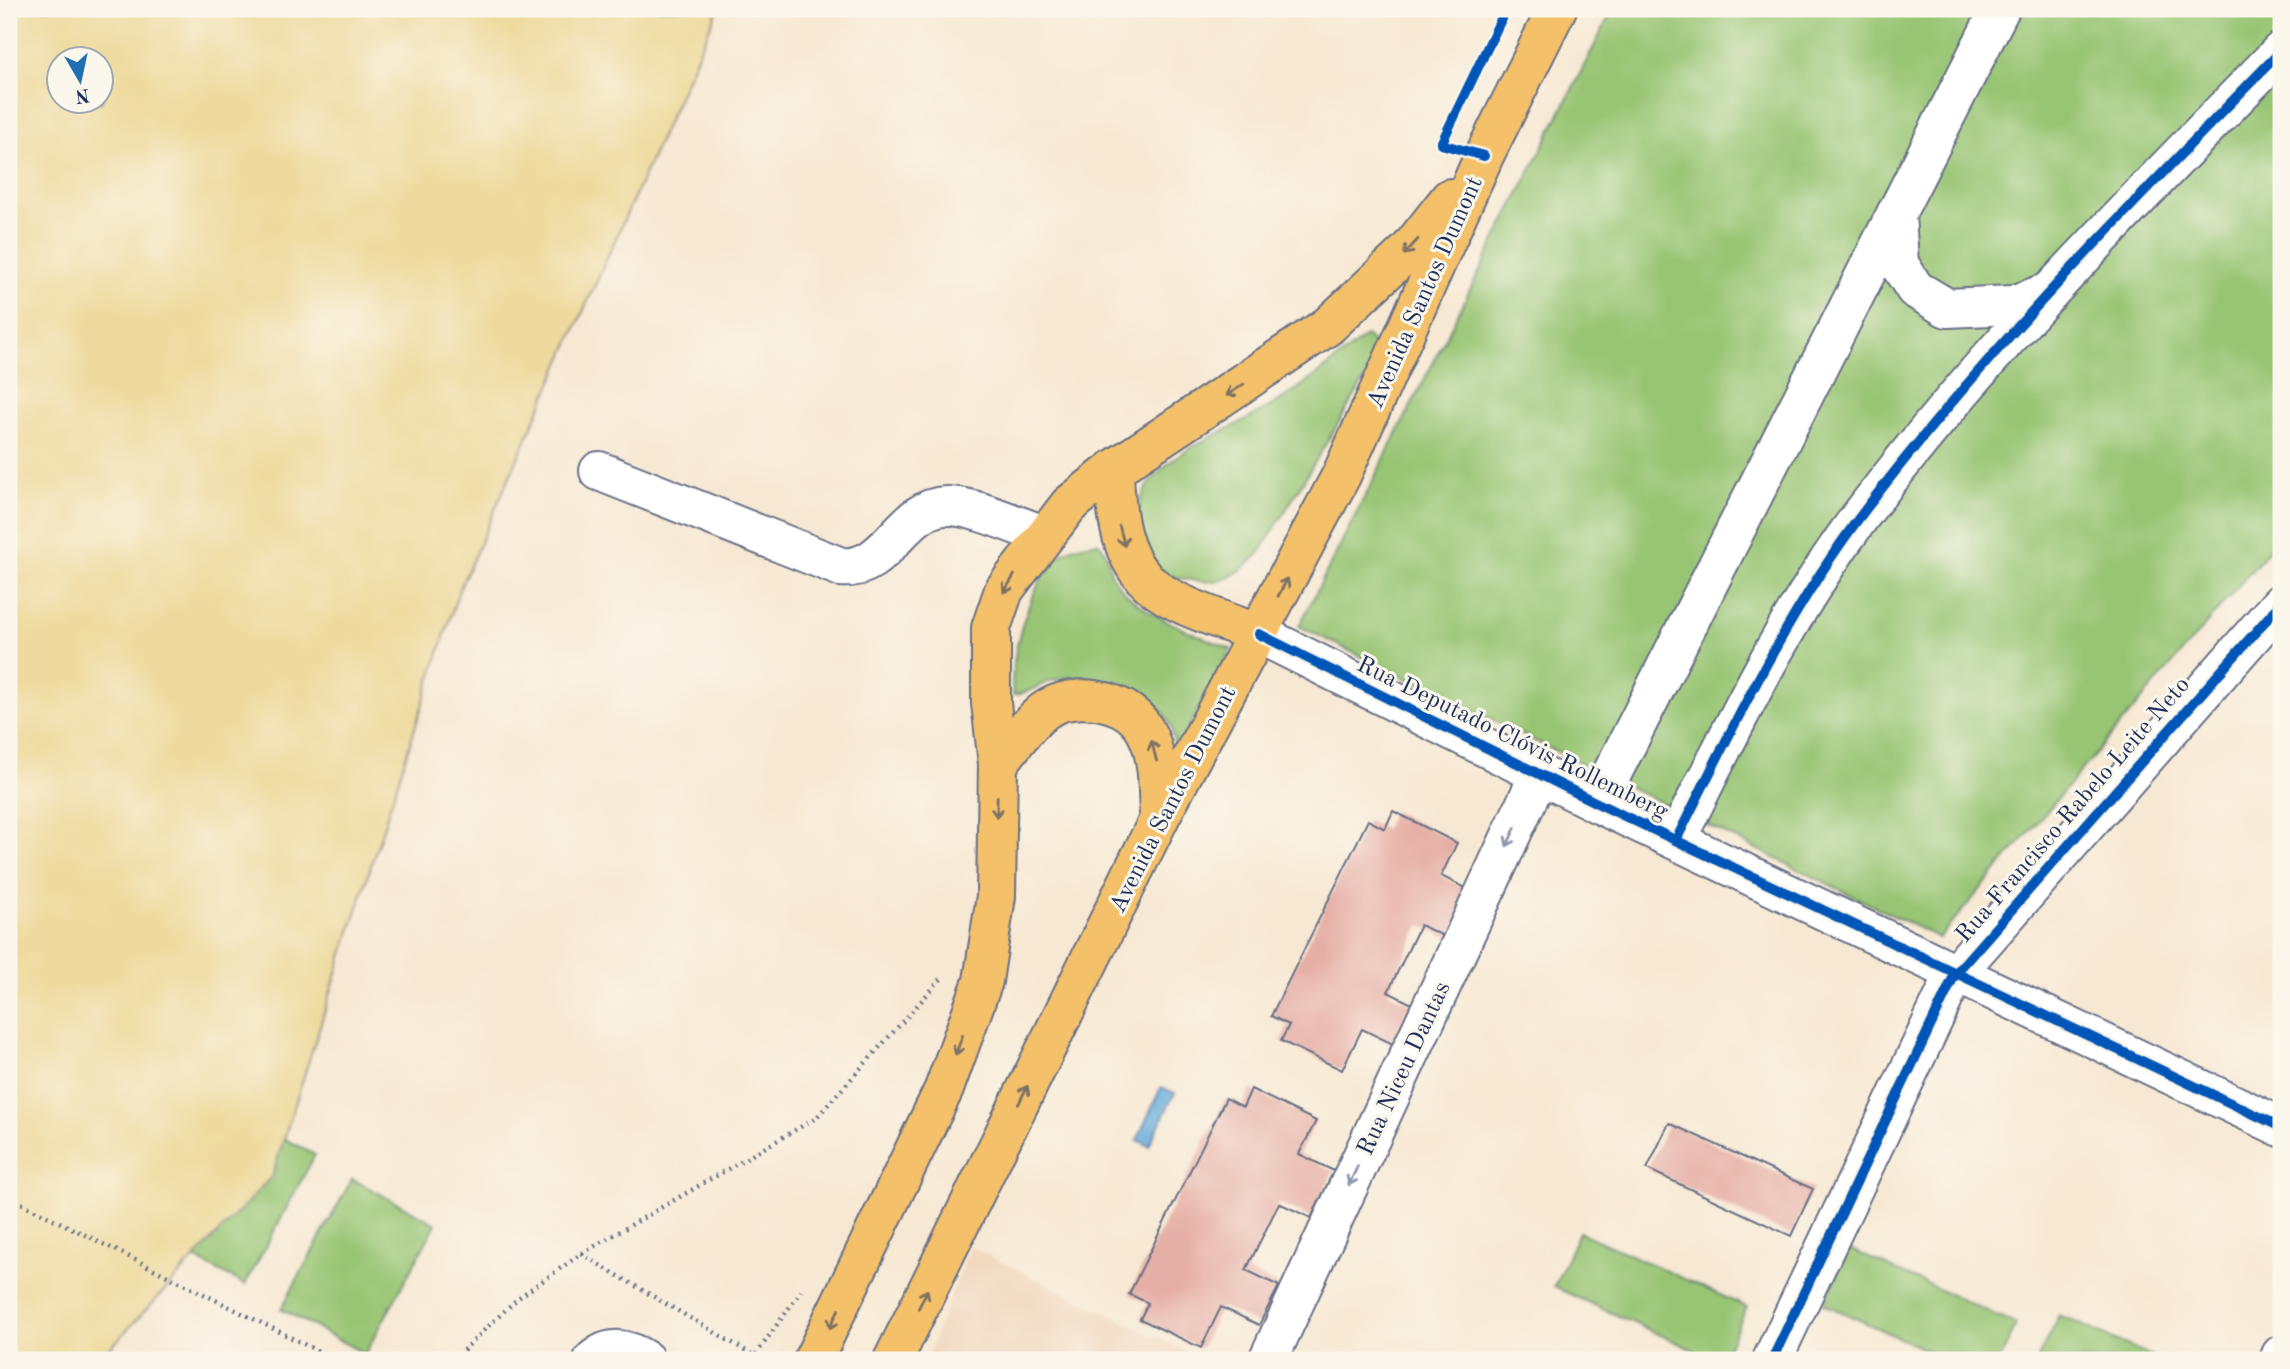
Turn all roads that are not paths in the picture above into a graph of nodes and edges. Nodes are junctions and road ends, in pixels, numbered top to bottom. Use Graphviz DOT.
graph roads {
  1 [pos="1557,9"];
  2 [pos="2000,9"];
  3 [pos="2281,51"];
  4 [pos="1484,156"];
  5 [pos="1896,214"];
  6 [pos="2050,292"];
  7 [pos="1114,469"];
  8 [pos="599,471"];
  9 [pos="1045,535"];
  10 [pos="2281,603"];
  11 [pos="1258,634"];
  12 [pos="998,764"];
  13 [pos="1539,775"];
  14 [pos="1597,803"];
  15 [pos="1159,818"];
  16 [pos="1675,840"];
  17 [pos="1955,974"];
  18 [pos="2281,1127"];
  19 [pos="2281,1355"];
  20 [pos="593,1360"];
  21 [pos="645,1360"];
  22 [pos="813,1360"];
  23 [pos="893,1360"];
  24 [pos="1268,1360"];
  25 [pos="1772,1360"];
  26 [pos="2279,1360"];
  1 -- 4 [label="main road"];
  2 -- 5 [label="street"];
  3 -- 6 [label="street"];
  4 -- 7 [label="main road, Avenida Santos Dumont, one-way"];
  11 -- 4 [label="main road, Avenida Santos Dumont, one-way"];
  5 -- 6 [label="street"];
  5 -- 14 [label="street"];
  6 -- 16 [label="street"];
  7 -- 9 [label="main road, Avenida Santos Dumont"];
  7 -- 11 [label="main road, one-way"];
  8 -- 9 [label="street"];
  9 -- 12 [label="main road, Avenida Santos Dumont, one-way"];
  10 -- 17 [label="street, Rua Francisco Rabelo Leite Neto"];
  11 -- 13 [label="street, Rua Deputado Clóvis Rollemberg"];
  11 -- 15 [label="main road, Avenida Santos Dumont"];
  15 -- 12 [label="main road, one-way"];
  12 -- 22 [label="main road, Avenida Santos Dumont, one-way"];
  13 -- 14 [label="street, Rua Deputado Clóvis Rollemberg"];
  13 -- 24 [label="street, Rua Niceu Dantas, one-way"];
  14 -- 16 [label="street, Rua Deputado Clóvis Rollemberg"];
  23 -- 15 [label="main road, Avenida Santos Dumont, one-way"];
  16 -- 17 [label="street, Rua Deputado Clóvis Rollemberg"];
  17 -- 18 [label="street, Rua Deputado Clóvis Rollemberg"];
  17 -- 25 [label="street, Rua Francisco Rabelo Leite Neto"];
  19 -- 26 [label="street"];
  20 -- 21 [label="street"];
}
